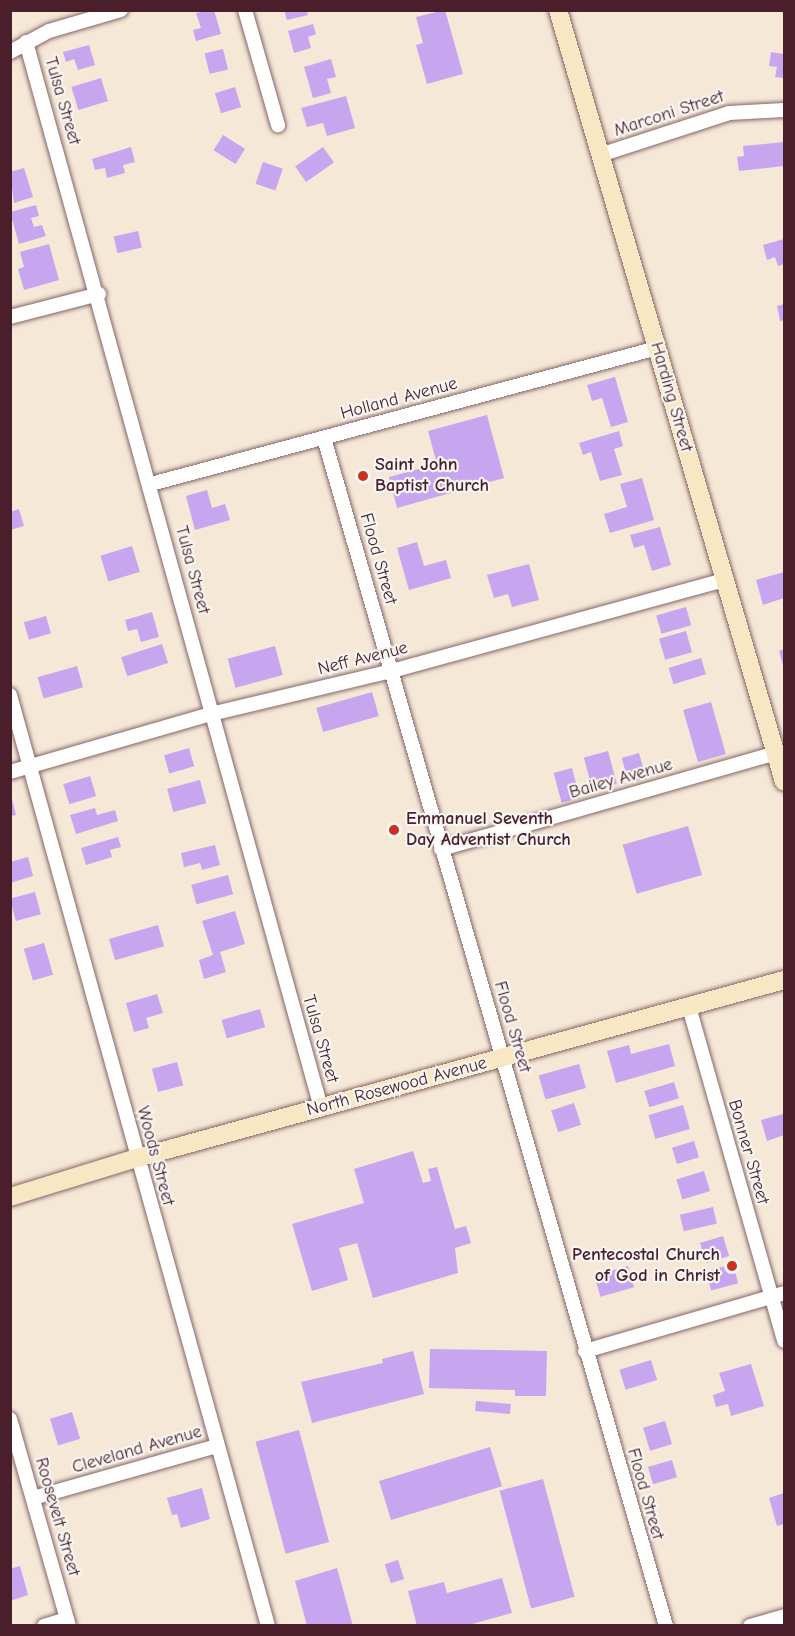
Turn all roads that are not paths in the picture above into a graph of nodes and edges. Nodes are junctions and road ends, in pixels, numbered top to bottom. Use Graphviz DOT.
graph roads {
  1 [pos="121,10"];
  2 [pos="245,10"];
  3 [pos="558,10"];
  4 [pos="26,42"];
  5 [pos="10,52"];
  6 [pos="784,110"];
  7 [pos="278,125"];
  8 [pos="600,155"];
  9 [pos="99,294"];
  10 [pos="10,317"];
  11 [pos="657,348"];
  12 [pos="324,438"];
  13 [pos="151,484"];
  14 [pos="725,580"];
  15 [pos="392,670"];
  16 [pos="10,695"];
  17 [pos="212,714"];
  18 [pos="30,766"];
  19 [pos="781,768"];
  20 [pos="10,772"];
  21 [pos="441,849"];
  22 [pos="784,980"];
  23 [pos="689,1007"];
  24 [pos="503,1058"];
  25 [pos="321,1108"];
  26 [pos="137,1158"];
  27 [pos="10,1197"];
  28 [pos="778,1295"];
  29 [pos="784,1341"];
  30 [pos="585,1350"];
  31 [pos="10,1419"];
  32 [pos="217,1446"];
  33 [pos="33,1498"];
  34 [pos="784,1616"];
  35 [pos="68,1622"];
  36 [pos="44,1626"];
  37 [pos="268,1626"];
  38 [pos="666,1626"];
  39 [pos="750,1626"];
  1 -- 4 [label="street"];
  2 -- 7 [label="street"];
  3 -- 8 [label="street, Harding Street"];
  4 -- 5 [label="street"];
  4 -- 9 [label="street, Tulsa Street"];
  6 -- 8 [label="street, Marconi Street"];
  8 -- 11 [label="street, Harding Street"];
  9 -- 10 [label="street"];
  9 -- 13 [label="street, Tulsa Street"];
  11 -- 12 [label="street, Holland Avenue"];
  11 -- 14 [label="street, Harding Street"];
  12 -- 13 [label="street, Holland Avenue"];
  12 -- 15 [label="street, Flood Street"];
  13 -- 17 [label="street, Tulsa Street"];
  14 -- 15 [label="street, Neff Avenue"];
  14 -- 19 [label="street, Harding Street"];
  15 -- 17 [label="street, Neff Avenue"];
  15 -- 21 [label="street, Flood Street"];
  16 -- 18 [label="street, Woods Street"];
  17 -- 18 [label="street, Neff Avenue"];
  17 -- 25 [label="street, Tulsa Street"];
  18 -- 20 [label="street, Neff Avenue"];
  18 -- 26 [label="street, Woods Street"];
  19 -- 21 [label="street, Bailey Avenue"];
  21 -- 24 [label="street, Flood Street"];
  22 -- 23 [label="street, North Rosewood Avenue"];
  23 -- 24 [label="street, North Rosewood Avenue"];
  23 -- 28 [label="street, Bonner Street"];
  24 -- 25 [label="street, North Rosewood Avenue"];
  24 -- 30 [label="street, Flood Street"];
  25 -- 26 [label="street, North Rosewood Avenue"];
  26 -- 27 [label="street, North Rosewood Avenue"];
  26 -- 32 [label="street, Woods Street"];
  28 -- 29 [label="street, Bonner Street"];
  28 -- 30 [label="street"];
  30 -- 38 [label="street, Flood Street"];
  31 -- 33 [label="street, Roosevelt Street"];
  32 -- 33 [label="street, Cleveland Avenue"];
  32 -- 37 [label="street, Woods Street"];
  33 -- 35 [label="street, Roosevelt Street"];
  34 -- 39 [label="street"];
  35 -- 36 [label="street"];
}
